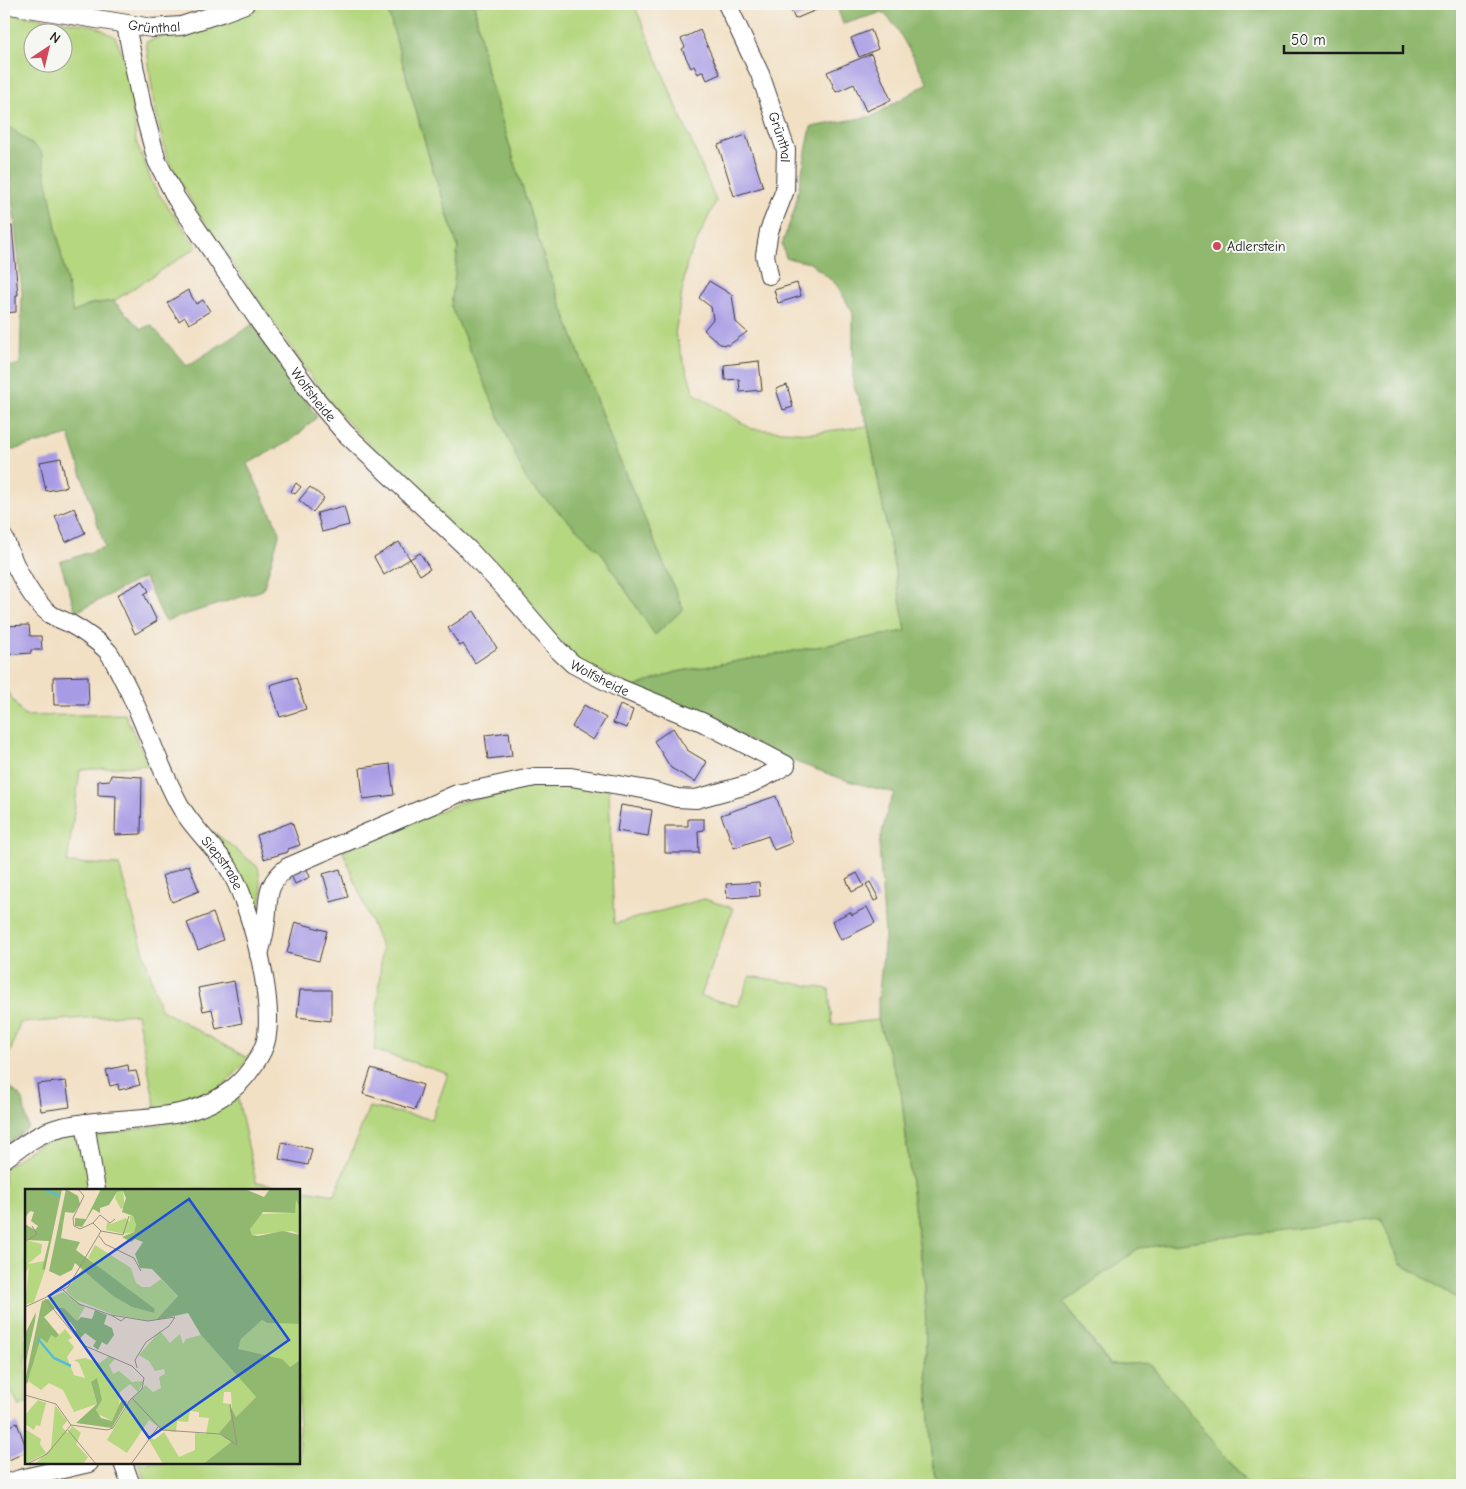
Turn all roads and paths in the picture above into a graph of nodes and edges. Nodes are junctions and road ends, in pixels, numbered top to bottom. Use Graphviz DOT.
graph roads {
  1 [pos="4,4"];
  2 [pos="245,4"];
  3 [pos="727,4"];
  4 [pos="126,25"];
  5 [pos="769,275"];
  6 [pos="4,538"];
  7 [pos="259,955"];
  8 [pos="85,1122"];
  9 [pos="4,1159"];
  10 [pos="96,1189"];
  11 [pos="85,1464"];
  12 [pos="123,1464"];
  13 [pos="4,1484"];
  14 [pos="131,1485"];
  1 -- 4 [label="street, Grünthal"];
  2 -- 4 [label="street, Grünthal"];
  3 -- 5 [label="street, Grünthal"];
  4 -- 7 [label="street, Wolfsheide"];
  6 -- 7 [label="street, Siepstraße"];
  7 -- 8 [label="street, Siepstraße"];
  8 -- 9 [label="street, Siepstraße"];
  8 -- 10 [label="street"];
  11 -- 13 [label="street"];
  12 -- 14 [label="street"];
}
